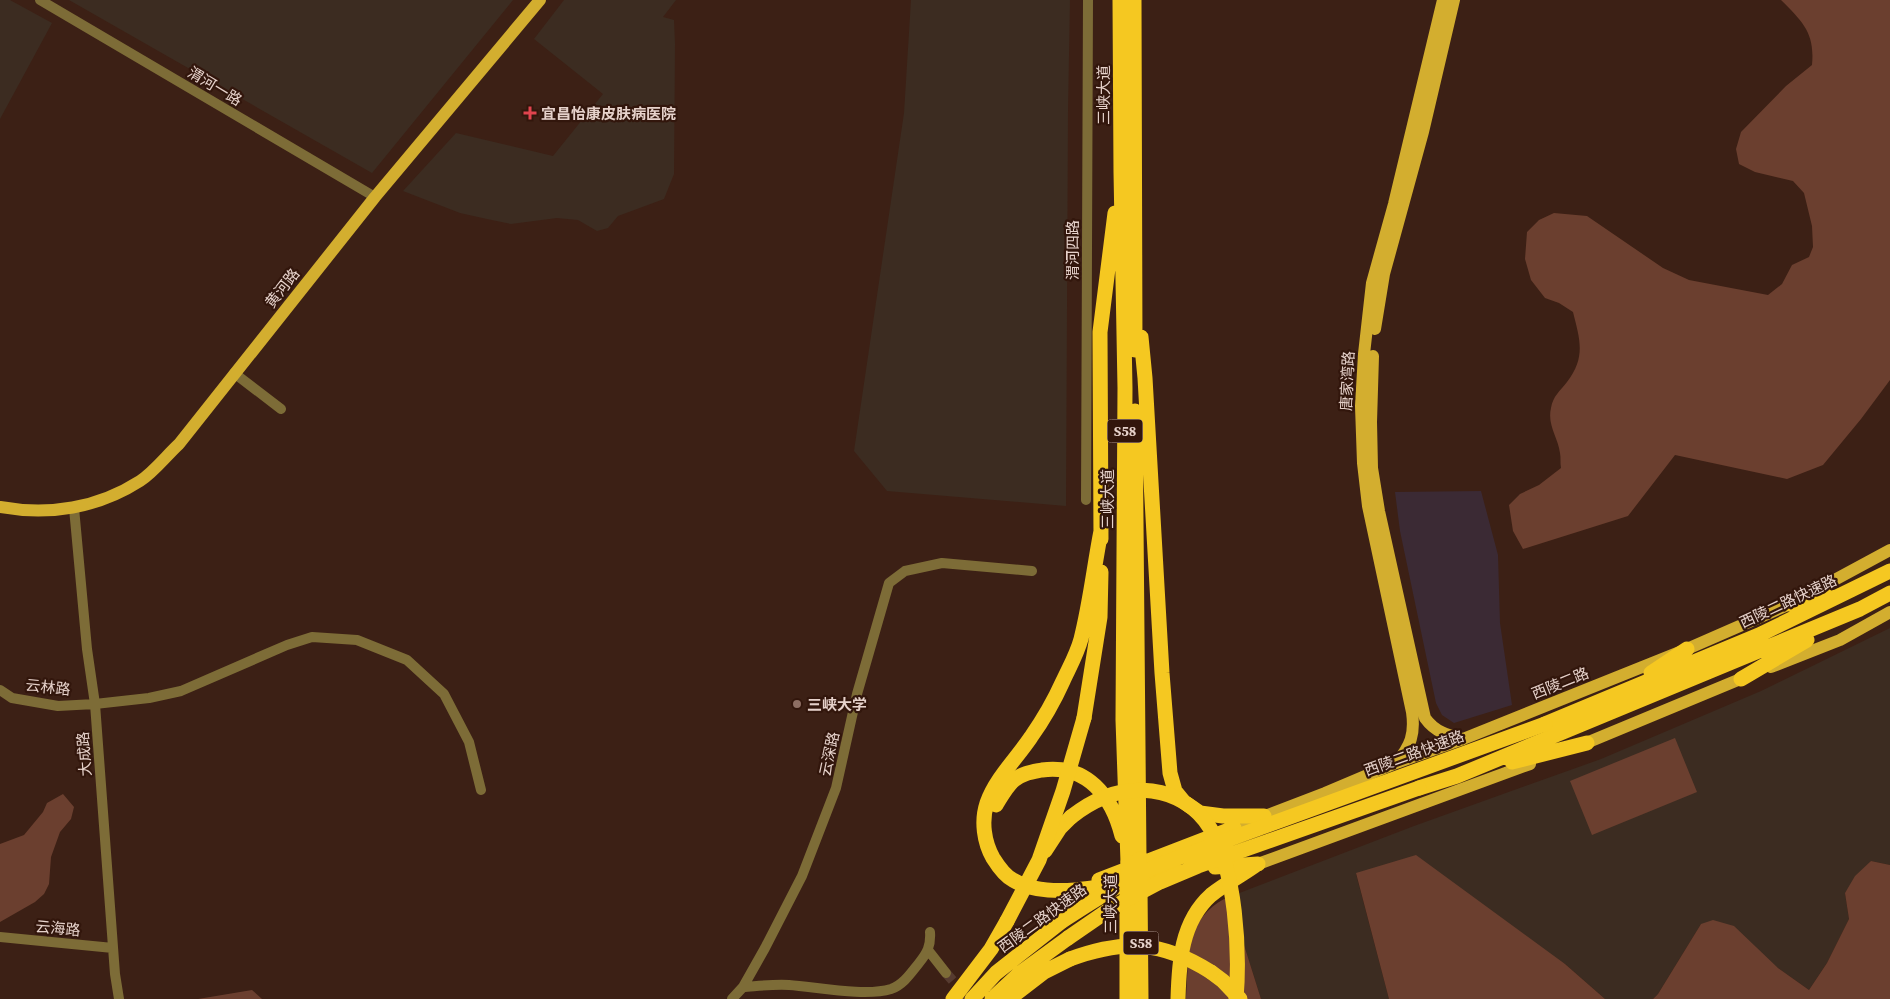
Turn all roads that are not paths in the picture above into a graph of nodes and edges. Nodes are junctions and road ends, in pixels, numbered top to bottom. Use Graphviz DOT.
graph roads {
  1 [pos="40,0"];
  2 [pos="540,0"];
  3 [pos="1088,0"];
  4 [pos="1120,0"];
  5 [pos="1134,0"];
  6 [pos="1443,0"];
  7 [pos="1454,0"];
  8 [pos="1121,172"];
  9 [pos="375,197"];
  10 [pos="1134,258"];
  11 [pos="234,373"];
  12 [pos="281,409"];
  13 [pos="1086,500"];
  14 [pos="0,507"];
  15 [pos="74,508"];
  16 [pos="1101,531"];
  17 [pos="1890,550"];
  18 [pos="1032,571"];
  19 [pos="1890,572"];
  20 [pos="1856,589"];
  21 [pos="1890,593"];
  22 [pos="1790,604"];
  23 [pos="1860,609"];
  24 [pos="1890,612"];
  25 [pos="1688,649"];
  26 [pos="1742,679"];
  27 [pos="0,690"];
  28 [pos="1610,698"];
  29 [pos="95,704"];
  30 [pos="1463,740"];
  31 [pos="1587,743"];
  32 [pos="1396,763"];
  33 [pos="1457,776"];
  34 [pos="482,790"];
  35 [pos="1309,799"];
  36 [pos="1196,811"];
  37 [pos="1264,816"];
  38 [pos="1234,828"];
  39 [pos="1336,835"];
  40 [pos="1039,860"];
  41 [pos="1134,860"];
  42 [pos="1258,864"];
  43 [pos="1193,869"];
  44 [pos="1133,888"];
  45 [pos="1141,927"];
  46 [pos="930,932"];
  47 [pos="0,937"];
  48 [pos="113,948"];
  49 [pos="928,950"];
  50 [pos="946,973"];
  51 [pos="743,986"];
  52 [pos="119,999"];
  53 [pos="732,999"];
  54 [pos="953,999"];
  55 [pos="972,999"];
  56 [pos="992,999"];
  57 [pos="1008,999"];
  58 [pos="1128,999"];
  59 [pos="1141,999"];
  60 [pos="1147,999"];
  61 [pos="1178,999"];
  62 [pos="1238,999"];
  1 -- 9 [label="street, 渭河一路"];
  2 -- 9 [label="main road, 黄河路"];
  3 -- 13 [label="street, 渭河四路"];
  4 -- 8 [label="highway, 三峡大道 / S58"];
  5 -- 10 [label="highway, 三峡大道 / S58"];
  6 -- 32 [label="main road, 唐家湾路"];
  7 -- 30 [label="main road, 唐家湾路"];
  8 -- 16 [label="highway"];
  8 -- 41 [label="highway, 三峡大道 / S58"];
  9 -- 11 [label="main road, 黄河路"];
  10 -- 36 [label="highway"];
  10 -- 41 [label="highway, 三峡大道 / S58"];
  11 -- 12 [label="street"];
  11 -- 15 [label="main road, 黄河路"];
  14 -- 15 [label="main road, 黄河路"];
  15 -- 29 [label="street, 大成路"];
  16 -- 40 [label="highway, bridge"];
  16 -- 43 [label="highway"];
  17 -- 22 [label="main road, 西陵二路"];
  18 -- 51 [label="street, 云深路"];
  19 -- 20 [label="highway, 西陵二路快速路"];
  20 -- 22 [label="highway"];
  20 -- 28 [label="highway, 西陵二路快速路"];
  21 -- 23 [label="highway, 西陵二路快速路"];
  22 -- 25 [label="main road, 西陵二路"];
  23 -- 26 [label="highway"];
  23 -- 33 [label="highway, 西陵二路快速路"];
  24 -- 26 [label="main road"];
  25 -- 28 [label="highway"];
  25 -- 30 [label="main road, 西陵二路"];
  26 -- 31 [label="main road"];
  27 -- 29 [label="street, 云林路"];
  28 -- 55 [label="highway, 西陵二路快速路, bridge"];
  29 -- 34 [label="street, 云林路"];
  29 -- 48 [label="street, 大成路"];
  30 -- 32 [label="main road, 西陵二路"];
  31 -- 33 [label="highway"];
  31 -- 39 [label="main road"];
  32 -- 35 [label="main road, 西陵二路"];
  33 -- 43 [label="highway, 西陵二路快速路, bridge"];
  35 -- 37 [label="main road, 西陵二路"];
  35 -- 39 [label="main road"];
  36 -- 37 [label="highway"];
  36 -- 40 [label="highway, bridge"];
  36 -- 62 [label="highway, bridge"];
  37 -- 38 [label="main road, 西陵二路"];
  38 -- 41 [label="highway"];
  39 -- 42 [label="main road"];
  40 -- 54 [label="highway, bridge"];
  41 -- 44 [label="highway, 三峡大道 / S58, bridge"];
  42 -- 43 [label="highway"];
  42 -- 61 [label="highway"];
  43 -- 56 [label="highway, 西陵二路快速路, bridge"];
  44 -- 45 [label="highway, 三峡大道 / S58"];
  44 -- 58 [label="highway, 三峡大道 / S58"];
  45 -- 59 [label="highway, 三峡大道 / S58"];
  45 -- 60 [label="highway"];
  46 -- 49 [label="street"];
  47 -- 48 [label="street, 云海路"];
  48 -- 52 [label="street, 大成路"];
  49 -- 50 [label="street"];
  49 -- 51 [label="street"];
  51 -- 53 [label="street, 云深路"];
  57 -- 62 [label="highway, bridge"];
}
